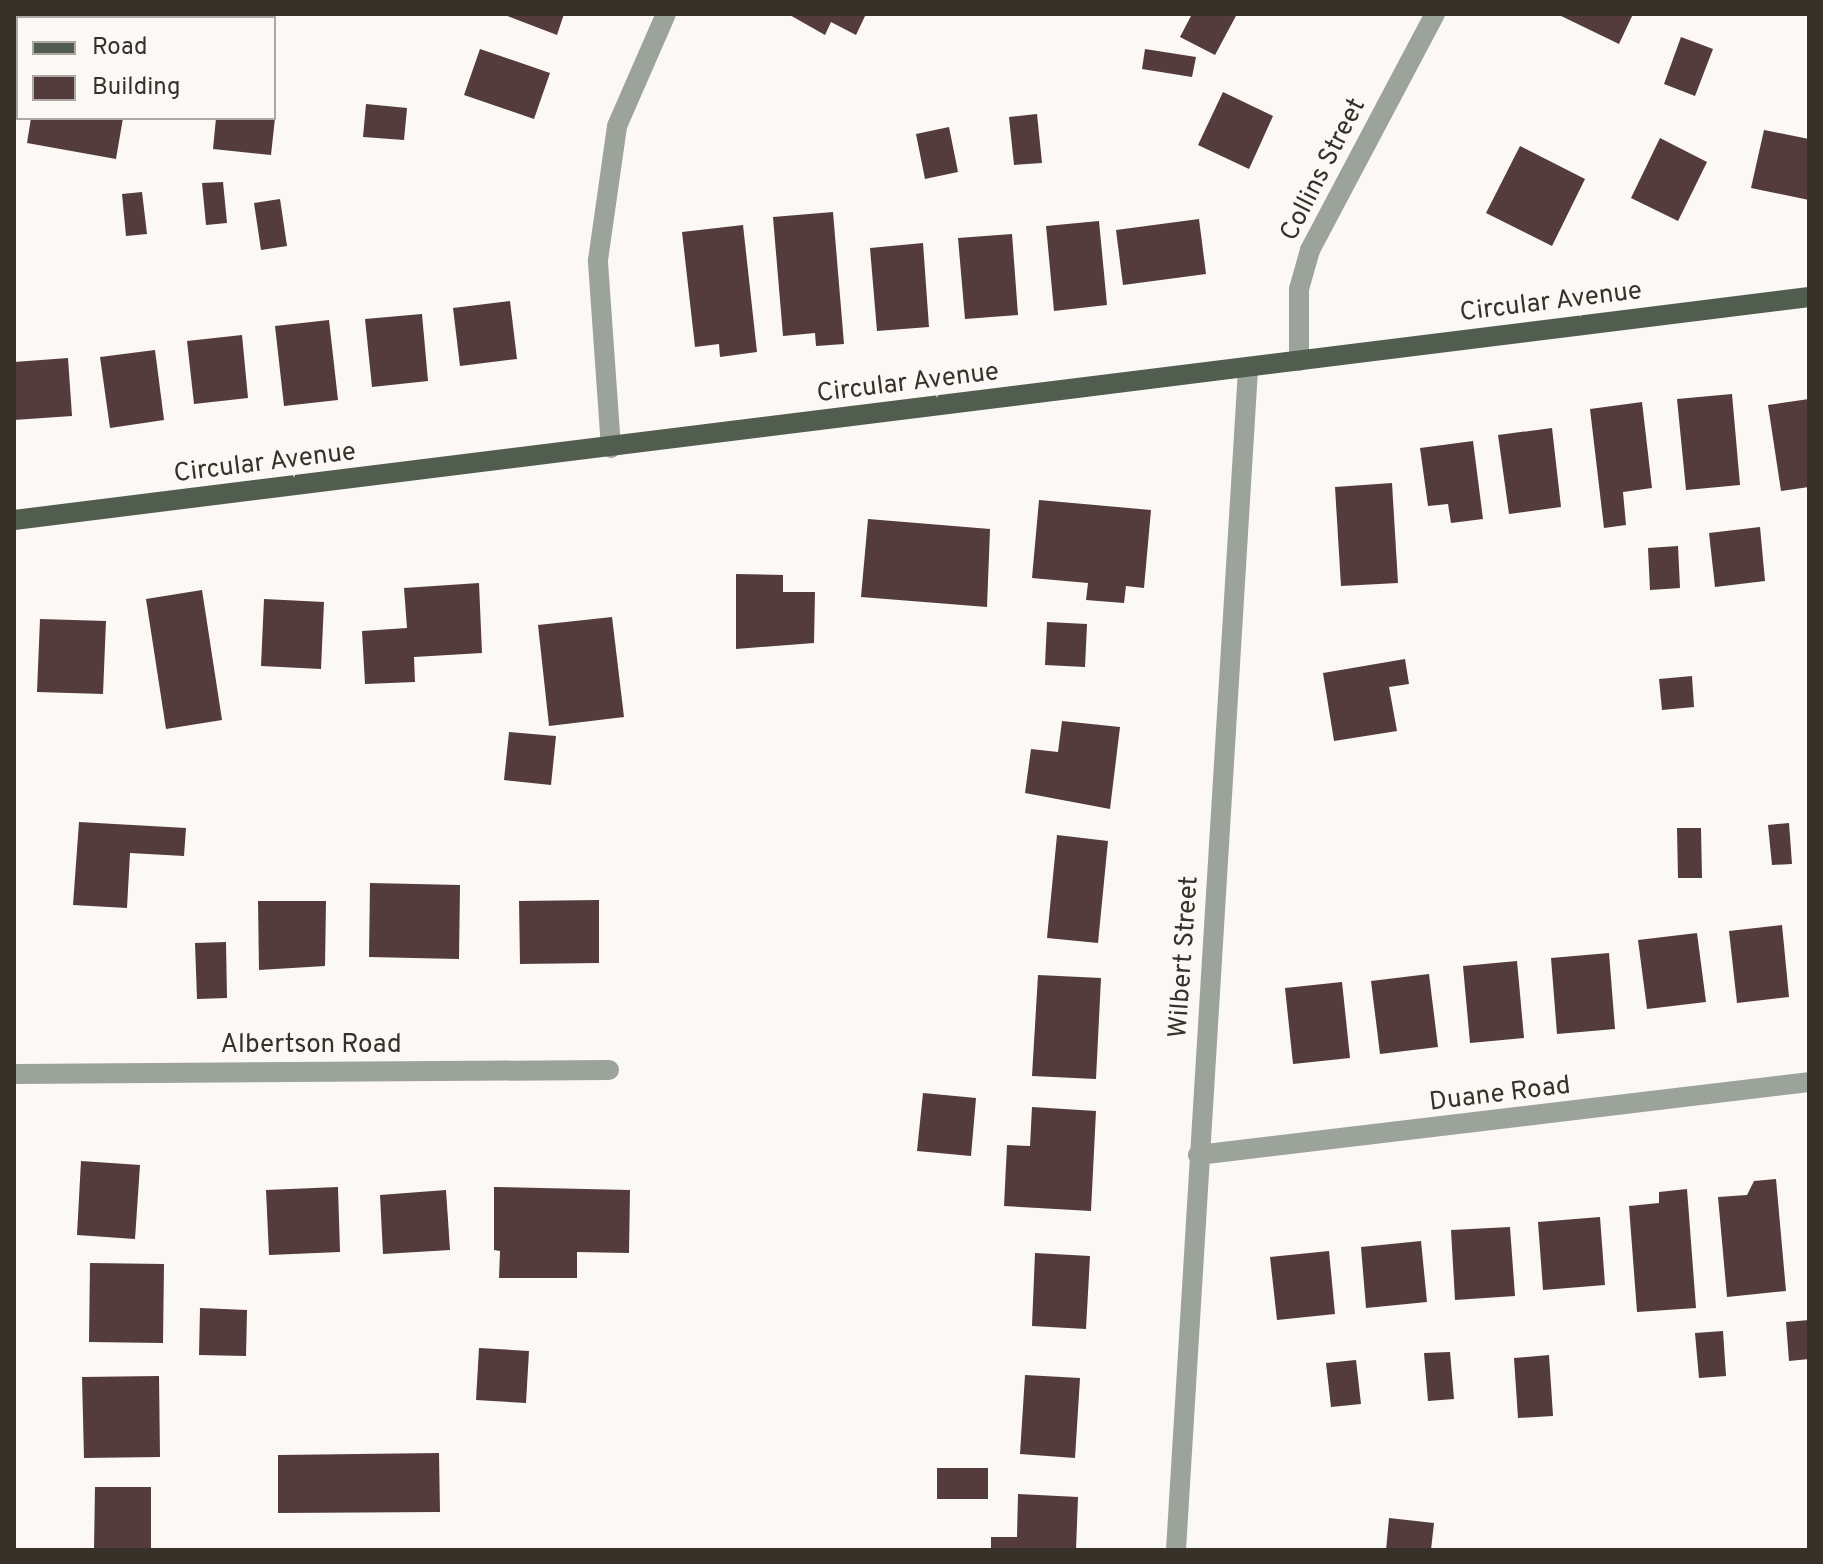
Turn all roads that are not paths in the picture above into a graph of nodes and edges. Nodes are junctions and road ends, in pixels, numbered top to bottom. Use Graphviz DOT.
graph roads {
  1 [pos="666,14"];
  2 [pos="1435,14"];
  3 [pos="1809,297"];
  4 [pos="1299,361"];
  5 [pos="1248,368"];
  6 [pos="611,448"];
  7 [pos="14,520"];
  8 [pos="609,1070"];
  9 [pos="14,1074"];
  10 [pos="1809,1082"];
  11 [pos="1198,1155"];
  12 [pos="1176,1550"];
  1 -- 6 [label="street"];
  2 -- 4 [label="street, Collins Street"];
  3 -- 4 [label="main road, Circular Avenue"];
  4 -- 5 [label="main road, Circular Avenue"];
  5 -- 6 [label="main road, Circular Avenue"];
  5 -- 11 [label="street, Wilbert Street"];
  6 -- 7 [label="main road, Circular Avenue"];
  8 -- 9 [label="street, Albertson Road"];
  10 -- 11 [label="street, Duane Road"];
  11 -- 12 [label="street, Wilbert Street"];
}
